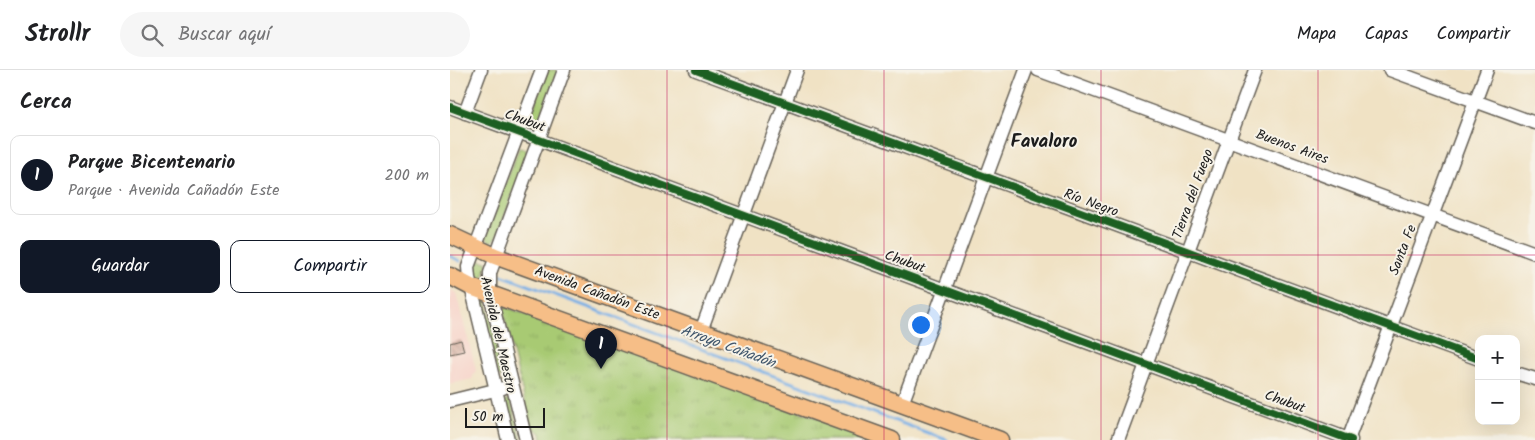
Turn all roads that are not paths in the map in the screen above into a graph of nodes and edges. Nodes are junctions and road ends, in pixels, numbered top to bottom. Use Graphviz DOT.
graph roads {
  1 [pos="481,70"];
  2 [pos="542,70"];
  3 [pos="564,70"];
  4 [pos="696,70"];
  5 [pos="797,70"];
  6 [pos="1026,70"];
  7 [pos="1038,70"];
  8 [pos="1255,70"];
  9 [pos="1390,70"];
  10 [pos="1487,70"];
  11 [pos="1475,101"];
  12 [pos="785,103"];
  13 [pos="450,107"];
  14 [pos="465,113"];
  15 [pos="1535,123"];
  16 [pos="519,132"];
  17 [pos="538,140"];
  18 [pos="1229,140"];
  19 [pos="986,177"];
  20 [pos="744,215"];
  21 [pos="1432,215"];
  22 [pos="450,235"];
  23 [pos="476,248"];
  24 [pos="1188,252"];
  25 [pos="1535,253"];
  26 [pos="495,256"];
  27 [pos="450,276"];
  28 [pos="471,287"];
  29 [pos="945,290"];
  30 [pos="490,294"];
  31 [pos="1391,326"];
  32 [pos="701,331"];
  33 [pos="1475,358"];
  34 [pos="1146,364"];
  35 [pos="1520,374"];
  36 [pos="1535,380"];
  37 [pos="513,386"];
  38 [pos="496,390"];
  39 [pos="450,401"];
  40 [pos="902,404"];
  41 [pos="508,440"];
  42 [pos="526,440"];
  43 [pos="892,440"];
  44 [pos="1000,440"];
  45 [pos="1118,440"];
  46 [pos="1349,440"];
  1 -- 14 [label="street"];
  2 -- 16 [label="street, Avenida del Maestro"];
  3 -- 17 [label="street, Avenida del Maestro"];
  4 -- 12 [label="street, Río Negro"];
  5 -- 12 [label="street"];
  6 -- 19 [label="street"];
  7 -- 18 [label="street, Buenos Aires"];
  8 -- 18 [label="street, Tierra del Fuego"];
  9 -- 11 [label="street"];
  10 -- 11 [label="street, Santa Fe"];
  11 -- 15 [label="street"];
  11 -- 21 [label="street, Santa Fe"];
  12 -- 19 [label="street, Río Negro"];
  12 -- 20 [label="street"];
  13 -- 14 [label="street, Chubut"];
  14 -- 16 [label="street, Chubut"];
  16 -- 17 [label="street, Chubut"];
  16 -- 23 [label="street, Avenida del Maestro"];
  17 -- 20 [label="street, Chubut"];
  17 -- 26 [label="street, Avenida del Maestro"];
  18 -- 21 [label="street, Buenos Aires"];
  18 -- 24 [label="street, Tierra del Fuego"];
  19 -- 24 [label="street, Río Negro"];
  19 -- 29 [label="street"];
  20 -- 29 [label="street, Chubut"];
  20 -- 32 [label="street"];
  21 -- 25 [label="street, Buenos Aires"];
  21 -- 31 [label="street, Santa Fe"];
  22 -- 23 [label="main road, Avenida Cañadón Este"];
  23 -- 26 [label="main road, Avenida Cañadón Este"];
  23 -- 28 [label="street, Avenida del Maestro"];
  24 -- 31 [label="street, Río Negro"];
  24 -- 34 [label="street, Tierra del Fuego"];
  26 -- 30 [label="street, Avenida del Maestro"];
  26 -- 32 [label="main road, Avenida Cañadón Este"];
  27 -- 28 [label="main road"];
  28 -- 30 [label="main road"];
  28 -- 38 [label="street, Avenida del Maestro"];
  29 -- 34 [label="street, Chubut"];
  29 -- 40 [label="street"];
  30 -- 37 [label="street, Avenida del Maestro"];
  30 -- 43 [label="main road"];
  31 -- 33 [label="street, Río Negro"];
  31 -- 46 [label="street, Santa Fe"];
  32 -- 40 [label="main road, Avenida Cañadón Este"];
  34 -- 45 [label="street, Tierra del Fuego"];
  34 -- 46 [label="street, Chubut"];
  35 -- 36 [label="street"];
  37 -- 38 [label="street"];
  37 -- 42 [label="street, Avenida del Maestro"];
  38 -- 39 [label="street"];
  38 -- 41 [label="street, Avenida del Maestro"];
  40 -- 44 [label="main road, Avenida Cañadón Este"];
}
